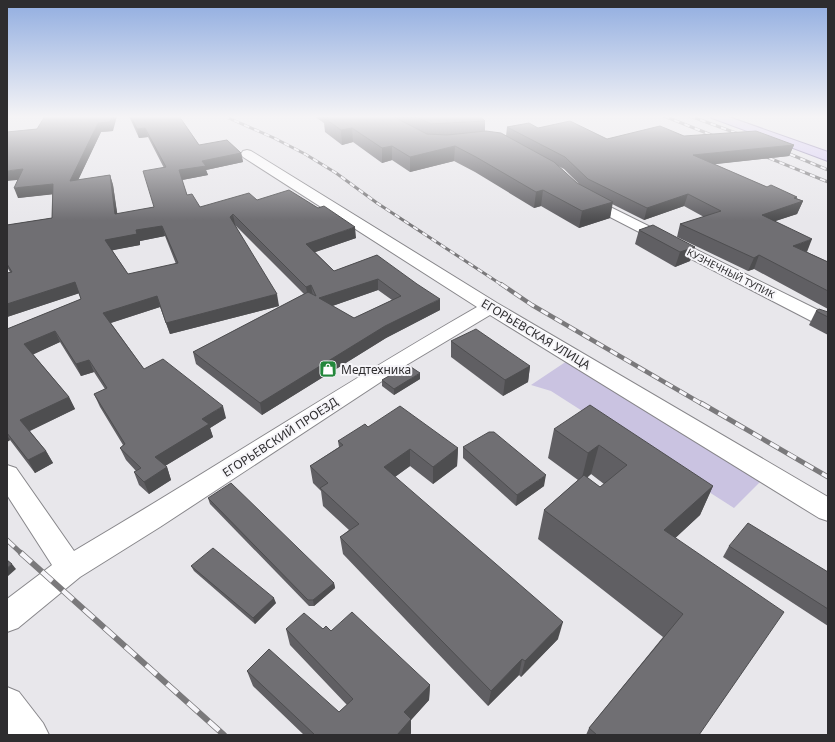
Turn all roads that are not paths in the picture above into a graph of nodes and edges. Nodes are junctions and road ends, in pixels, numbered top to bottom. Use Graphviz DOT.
graph roads {
  1 [pos="811,151"];
  2 [pos="247,154"];
  3 [pos="828,157"];
  4 [pos="575,190"];
  5 [pos="490,307"];
  6 [pos="828,322"];
  7 [pos="7,475"];
  8 [pos="828,510"];
  9 [pos="70,568"];
  10 [pos="7,618"];
  11 [pos="7,704"];
  12 [pos="31,735"];
  1 -- 3 [label="main road"];
  2 -- 5 [label="street, ЕГОРЬЕВСКАЯ УЛИЦА"];
  4 -- 6 [label="street, КУЗНЕЧНЫЙ ТУПИК"];
  5 -- 8 [label="street, ЕГОРЬЕВСКАЯ УЛИЦА"];
  5 -- 9 [label="street, ЕГОРЬЕВСКИЙ ПРОЕЗД"];
  7 -- 9 [label="street"];
  9 -- 10 [label="street, ЕГОРЬЕВСКИЙ ПРОЕЗД"];
  11 -- 12 [label="street"];
}
